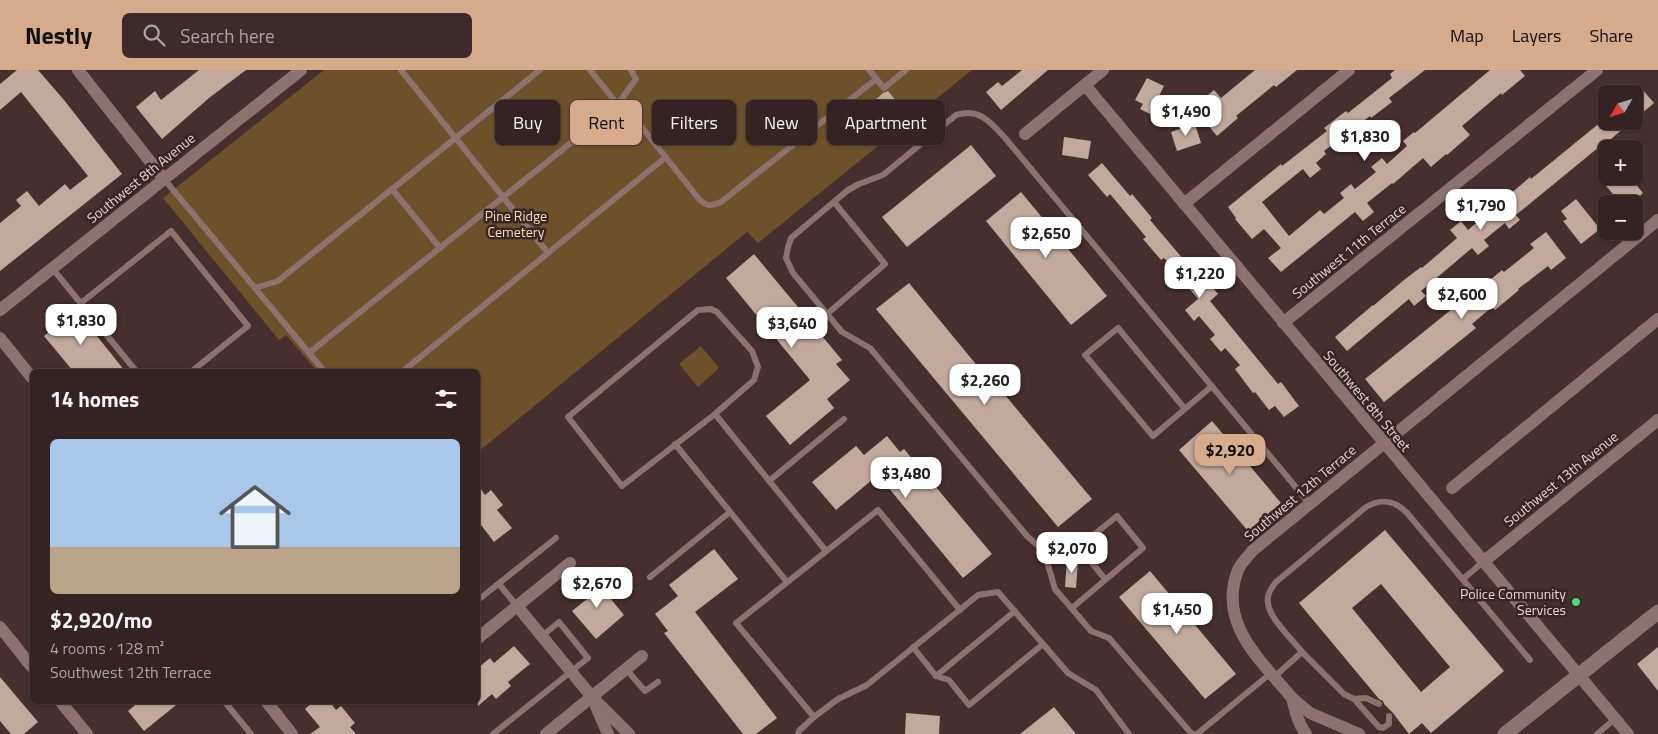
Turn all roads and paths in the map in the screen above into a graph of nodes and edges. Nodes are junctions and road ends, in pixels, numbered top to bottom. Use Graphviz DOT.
graph roads {
  1 [pos="78,70"];
  2 [pos="301,70"];
  3 [pos="412,70"];
  4 [pos="540,70"];
  5 [pos="590,70"];
  6 [pos="631,70"];
  7 [pos="869,70"];
  8 [pos="906,70"];
  9 [pos="1104,70"];
  10 [pos="1350,70"];
  11 [pos="1597,70"];
  12 [pos="403,73"];
  13 [pos="876,79"];
  14 [pos="1085,85"];
  15 [pos="616,100"];
  16 [pos="621,100"];
  17 [pos="642,129"];
  18 [pos="1026,134"];
  19 [pos="456,138"];
  20 [pos="570,143"];
  21 [pos="666,157"];
  22 [pos="164,179"];
  23 [pos="392,189"];
  24 [pos="503,197"];
  25 [pos="834,202"];
  26 [pos="1184,204"];
  27 [pos="1658,220"];
  28 [pos="440,248"];
  29 [pos="548,253"];
  30 [pos="52,268"];
  31 [pos="256,288"];
  32 [pos="81,303"];
  33 [pos="0,310"];
  34 [pos="827,314"];
  35 [pos="1658,319"];
  36 [pos="1284,323"];
  37 [pos="0,338"];
  38 [pos="309,353"];
  39 [pos="134,369"];
  40 [pos="194,369"];
  41 [pos="322,369"];
  42 [pos="404,369"];
  43 [pos="30,376"];
  44 [pos="1212,386"];
  45 [pos="1185,409"];
  46 [pos="715,414"];
  47 [pos="844,419"];
  48 [pos="1658,420"];
  49 [pos="1383,443"];
  50 [pos="675,444"];
  51 [pos="769,481"];
  52 [pos="1452,488"];
  53 [pos="1309,503"];
  54 [pos="730,512"];
  55 [pos="556,538"];
  56 [pos="826,551"];
  57 [pos="1483,562"];
  58 [pos="570,563"];
  59 [pos="650,577"];
  60 [pos="1105,579"];
  61 [pos="1463,579"];
  62 [pos="788,582"];
  63 [pos="499,584"];
  64 [pos="480,598"];
  65 [pos="517,606"];
  66 [pos="1072,608"];
  67 [pos="960,610"];
  68 [pos="1015,611"];
  69 [pos="1658,612"];
  70 [pos="0,627"];
  71 [pos="480,636"];
  72 [pos="542,636"];
  73 [pos="1043,644"];
  74 [pos="913,648"];
  75 [pos="1302,652"];
  76 [pos="642,656"];
  77 [pos="1530,660"];
  78 [pos="30,664"];
  79 [pos="626,669"];
  80 [pos="571,672"];
  81 [pos="1273,675"];
  82 [pos="1579,675"];
  83 [pos="936,676"];
  84 [pos="658,682"];
  85 [pos="592,697"];
  86 [pos="1292,698"];
  87 [pos="1354,699"];
  88 [pos="62,704"];
  89 [pos="226,704"];
  90 [pos="268,704"];
  91 [pos="1379,704"];
  92 [pos="814,716"];
  93 [pos="1389,716"];
  94 [pos="1615,719"];
  95 [pos="549,733"];
  96 [pos="87,734"];
  97 [pos="251,734"];
  98 [pos="292,734"];
  99 [pos="493,734"];
  100 [pos="608,734"];
  101 [pos="629,734"];
  102 [pos="798,734"];
  103 [pos="1129,734"];
  104 [pos="1196,734"];
  105 [pos="1306,734"];
  106 [pos="1359,734"];
  107 [pos="1505,734"];
  108 [pos="1597,734"];
  109 [pos="1628,734"];
  1 -- 22 [label="street"];
  2 -- 22 [label="street, Southwest 8th Avenue"];
  3 -- 12 [label="lane"];
  4 -- 19 [label="lane"];
  5 -- 15 [label="lane"];
  6 -- 16 [label="lane"];
  7 -- 13 [label="lane"];
  8 -- 13 [label="lane"];
  9 -- 14 [label="street"];
  10 -- 26 [label="street"];
  11 -- 36 [label="street, Southwest 11th Terrace"];
  12 -- 19 [label="lane"];
  13 -- 21 [label="lane"];
  14 -- 18 [label="street"];
  14 -- 26 [label="street, Southwest 8th Street"];
  17 -- 21 [label="lane"];
  19 -- 23 [label="lane"];
  19 -- 24 [label="lane"];
  20 -- 24 [label="lane"];
  21 -- 29 [label="lane"];
  22 -- 30 [label="street, Southwest 8th Avenue"];
  22 -- 31 [label="lane"];
  23 -- 28 [label="lane"];
  23 -- 31 [label="lane"];
  24 -- 28 [label="lane"];
  24 -- 29 [label="lane"];
  25 -- 34 [label="lane"];
  25 -- 34 [label="lane"];
  25 -- 44 [label="lane"];
  26 -- 36 [label="street, Southwest 8th Street"];
  27 -- 49 [label="street, Southwest 12th Terrace"];
  28 -- 38 [label="lane"];
  29 -- 42 [label="lane"];
  30 -- 32 [label="lane"];
  30 -- 33 [label="street, Southwest 8th Avenue"];
  31 -- 38 [label="lane"];
  32 -- 39 [label="lane"];
  32 -- 40 [label="lane"];
  34 -- 66 [label="lane"];
  35 -- 52 [label="street"];
  36 -- 49 [label="street, Southwest 8th Street"];
  37 -- 43 [label="street"];
  38 -- 41 [label="lane"];
  44 -- 45 [label="lane"];
  44 -- 53 [label="lane"];
  45 -- 45 [label="lane"];
  46 -- 50 [label="lane"];
  46 -- 50 [label="lane"];
  46 -- 51 [label="lane"];
  47 -- 51 [label="lane"];
  48 -- 57 [label="street, Southwest 13th Avenue"];
  49 -- 53 [label="street, Southwest 12th Terrace"];
  49 -- 57 [label="street, Southwest 8th Street"];
  50 -- 54 [label="lane"];
  51 -- 56 [label="lane"];
  53 -- 81 [label="street, Southwest 12th Terrace"];
  54 -- 59 [label="lane"];
  54 -- 62 [label="lane"];
  55 -- 63 [label="lane"];
  56 -- 62 [label="lane"];
  56 -- 67 [label="lane"];
  57 -- 61 [label="lane"];
  57 -- 82 [label="street, Southwest 8th Street"];
  58 -- 65 [label="street"];
  60 -- 60 [label="lane"];
  60 -- 66 [label="lane"];
  61 -- 75 [label="lane"];
  61 -- 77 [label="lane"];
  62 -- 92 [label="lane"];
  63 -- 64 [label="lane"];
  63 -- 65 [label="lane"];
  65 -- 71 [label="street"];
  65 -- 72 [label="street"];
  66 -- 104 [label="lane"];
  67 -- 68 [label="lane"];
  67 -- 74 [label="lane"];
  68 -- 73 [label="lane"];
  68 -- 83 [label="lane"];
  69 -- 82 [label="street"];
  70 -- 78 [label="street"];
  72 -- 80 [label="street"];
  72 -- 80 [label="lane"];
  73 -- 83 [label="lane"];
  73 -- 103 [label="lane"];
  74 -- 83 [label="lane"];
  74 -- 92 [label="lane"];
  75 -- 81 [label="lane"];
  75 -- 87 [label="lane"];
  76 -- 79 [label="street"];
  79 -- 84 [label="lane"];
  79 -- 85 [label="street"];
  80 -- 85 [label="street"];
  80 -- 99 [label="lane"];
  81 -- 86 [label="street, Southwest 12th Terrace"];
  81 -- 104 [label="lane"];
  82 -- 94 [label="street, Southwest 8th Street"];
  82 -- 107 [label="street"];
  85 -- 95 [label="street"];
  85 -- 100 [label="street"];
  85 -- 101 [label="street"];
  86 -- 105 [label="street, Southwest 12th Terrace"];
  86 -- 106 [label="street, Southwest 12th Terrace"];
  87 -- 91 [label="lane"];
  87 -- 93 [label="lane"];
  88 -- 96 [label="street"];
  89 -- 97 [label="lane"];
  90 -- 98 [label="street"];
  92 -- 102 [label="lane"];
  94 -- 108 [label="lane"];
  94 -- 109 [label="street, Southwest 8th Street"];
}
